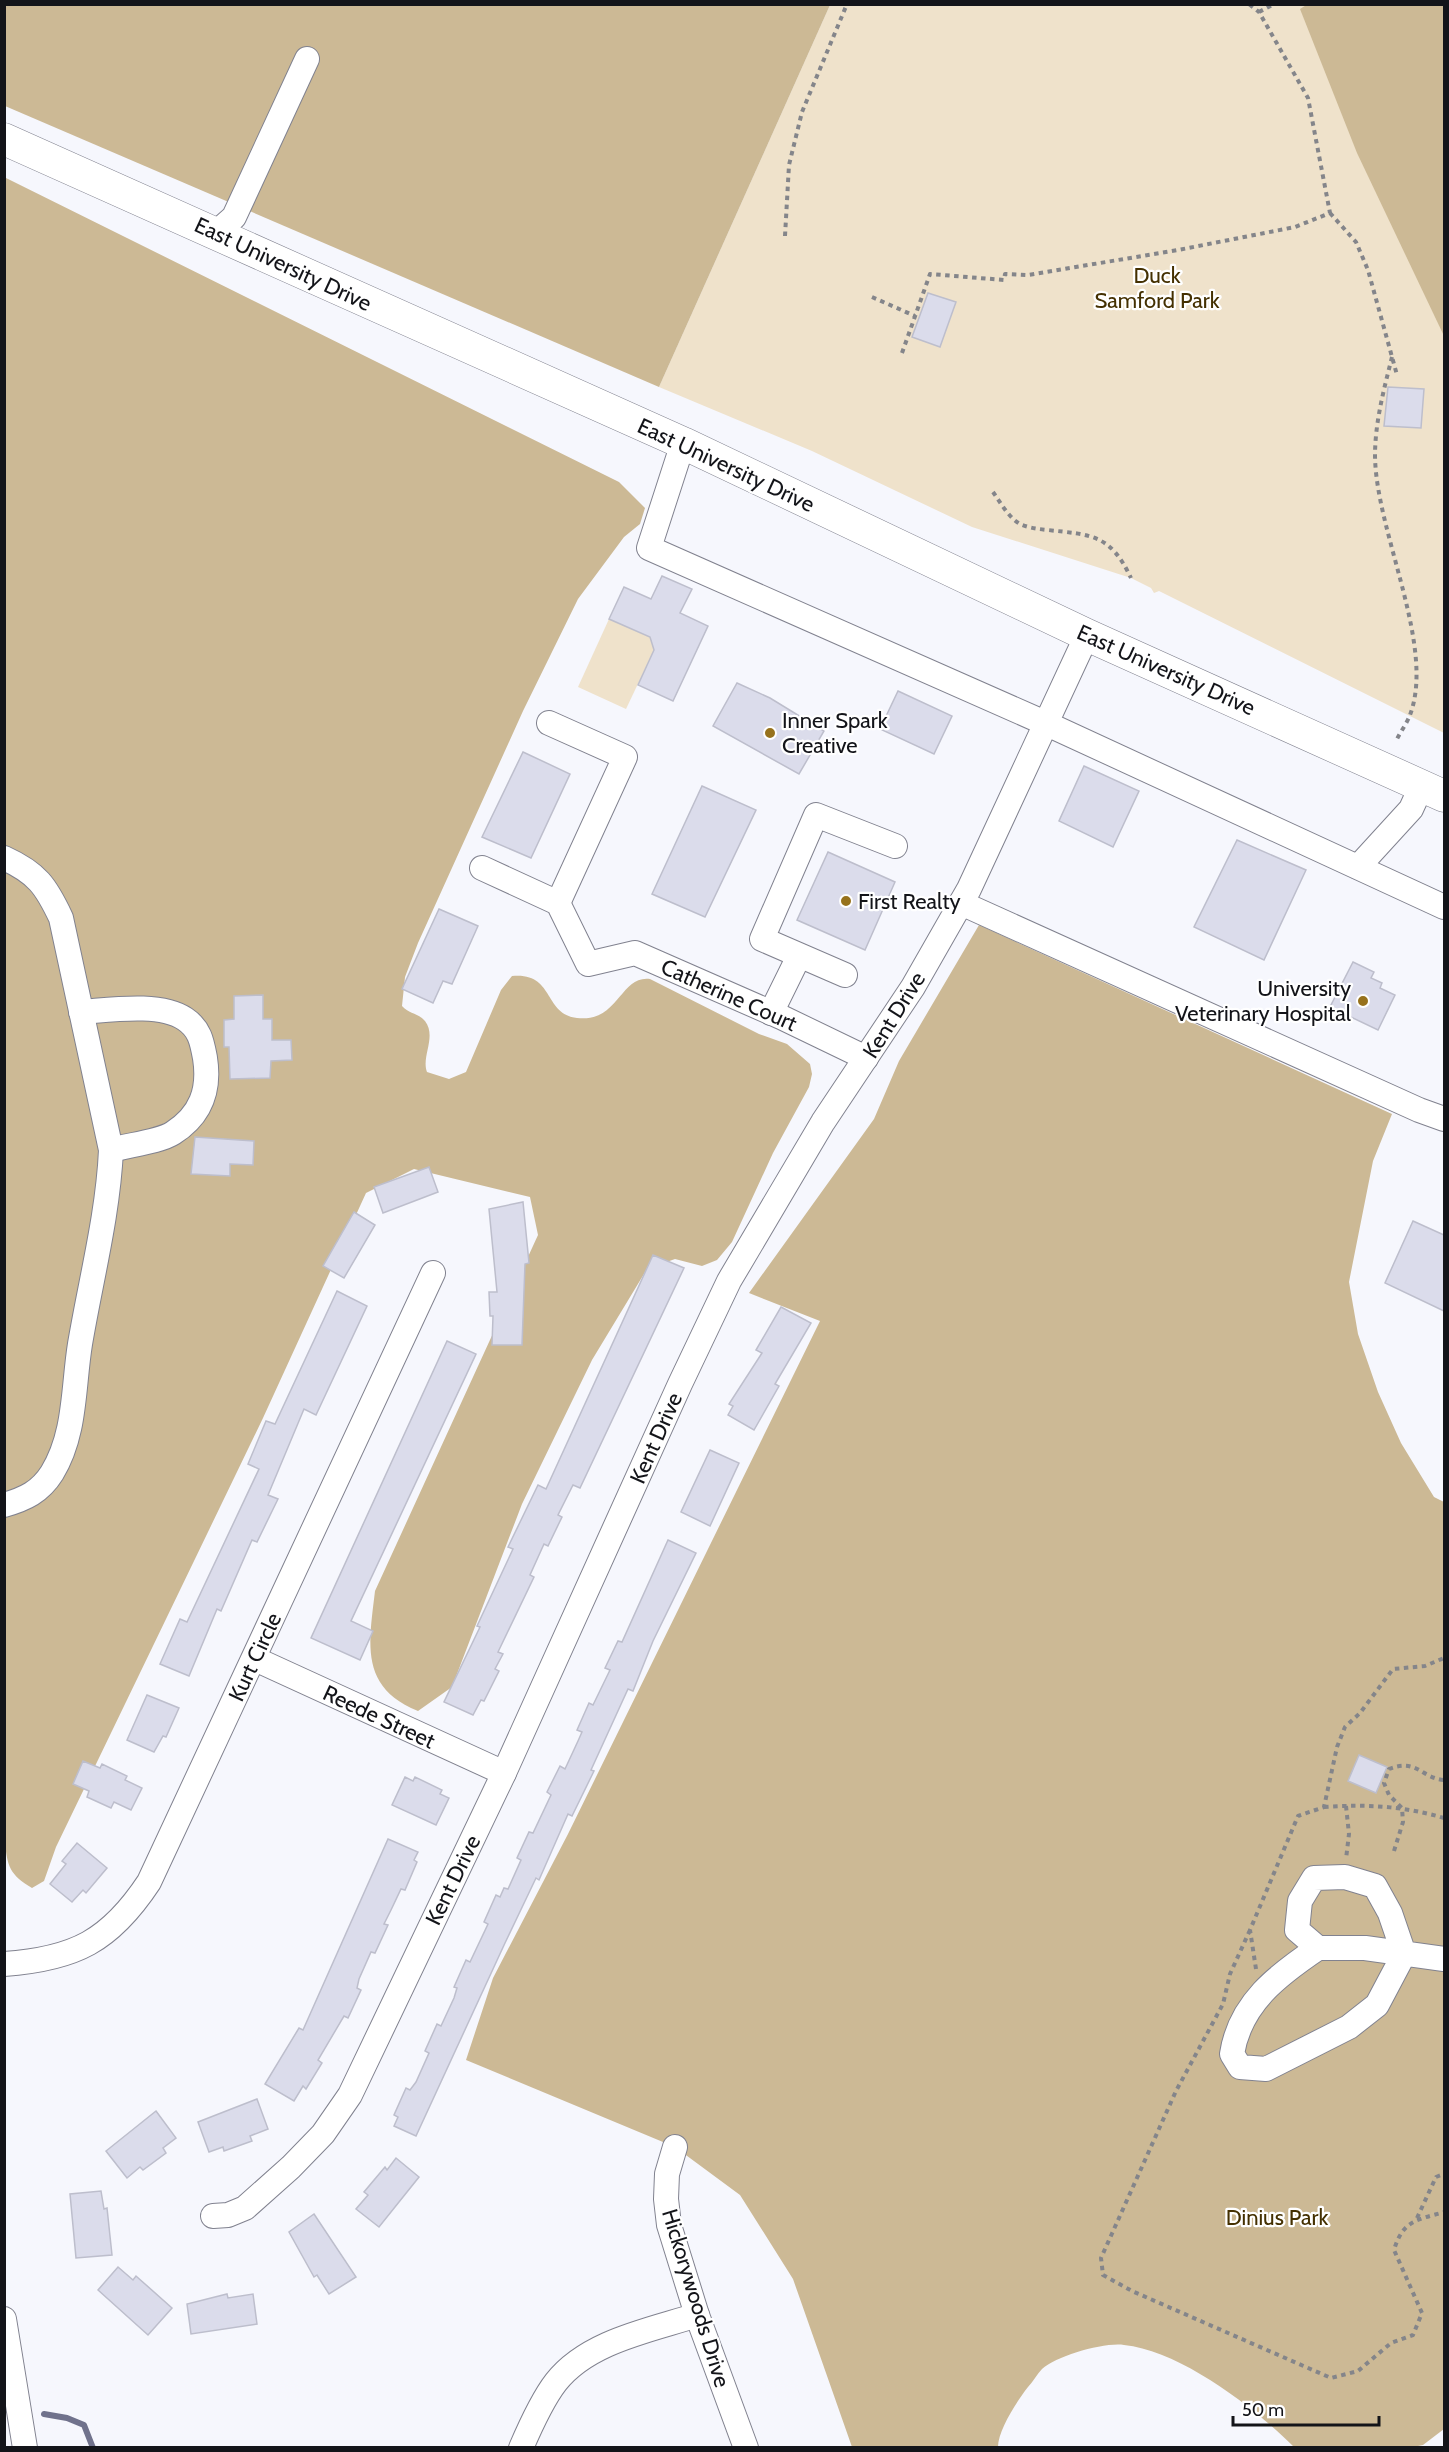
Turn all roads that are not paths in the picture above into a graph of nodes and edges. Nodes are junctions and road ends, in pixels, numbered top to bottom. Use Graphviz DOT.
graph roads {
  1 [pos="307,59"];
  2 [pos="4,139"];
  3 [pos="216,233"];
  4 [pos="683,443"];
  5 [pos="1087,635"];
  6 [pos="549,723"];
  7 [pos="1045,723"];
  8 [pos="1433,790"];
  9 [pos="895,846"];
  10 [pos="4,858"];
  11 [pos="1358,867"];
  12 [pos="482,868"];
  13 [pos="558,903"];
  14 [pos="961,903"];
  15 [pos="1444,907"];
  16 [pos="799,956"];
  17 [pos="845,975"];
  18 [pos="81,1012"];
  19 [pos="771,1013"];
  20 [pos="866,1058"];
  21 [pos="1444,1119"];
  22 [pos="111,1150"];
  23 [pos="433,1273"];
  24 [pos="4,1505"];
  25 [pos="255,1659"];
  26 [pos="504,1773"];
  27 [pos="1318,1948"];
  28 [pos="1404,1954"];
  29 [pos="1444,1959"];
  30 [pos="4,1964"];
  31 [pos="675,2146"];
  32 [pos="213,2216"];
  33 [pos="697,2315"];
  34 [pos="4,2319"];
  35 [pos="25,2448"];
  36 [pos="521,2448"];
  37 [pos="746,2448"];
  1 -- 3 [label="street"];
  2 -- 3 [label="main road, East University Drive"];
  3 -- 4 [label="main road, East University Drive"];
  4 -- 5 [label="main road, East University Drive"];
  4 -- 7 [label="street"];
  5 -- 7 [label="street, Kent Drive"];
  5 -- 8 [label="main road, East University Drive"];
  6 -- 13 [label="street"];
  7 -- 11 [label="street"];
  7 -- 14 [label="street, Kent Drive"];
  8 -- 11 [label="street"];
  9 -- 16 [label="street"];
  10 -- 18 [label="street"];
  11 -- 15 [label="street"];
  12 -- 13 [label="street"];
  13 -- 19 [label="street, Catherine Court"];
  14 -- 20 [label="street, Kent Drive"];
  14 -- 21 [label="street"];
  16 -- 17 [label="street"];
  16 -- 19 [label="street"];
  18 -- 22 [label="street"];
  18 -- 22 [label="street"];
  19 -- 20 [label="street, Catherine Court"];
  20 -- 26 [label="street, Kent Drive"];
  22 -- 24 [label="street"];
  23 -- 25 [label="street, Kurt Circle"];
  25 -- 26 [label="street, Reede Street"];
  25 -- 30 [label="street, Kurt Circle"];
  26 -- 32 [label="street, Kent Drive"];
  27 -- 28 [label="street"];
  27 -- 28 [label="street"];
  27 -- 28 [label="street"];
  28 -- 29 [label="street"];
  31 -- 33 [label="street, Hickorywoods Drive"];
  33 -- 36 [label="street"];
  33 -- 37 [label="street, Hickorywoods Drive"];
  34 -- 35 [label="street"];
}
